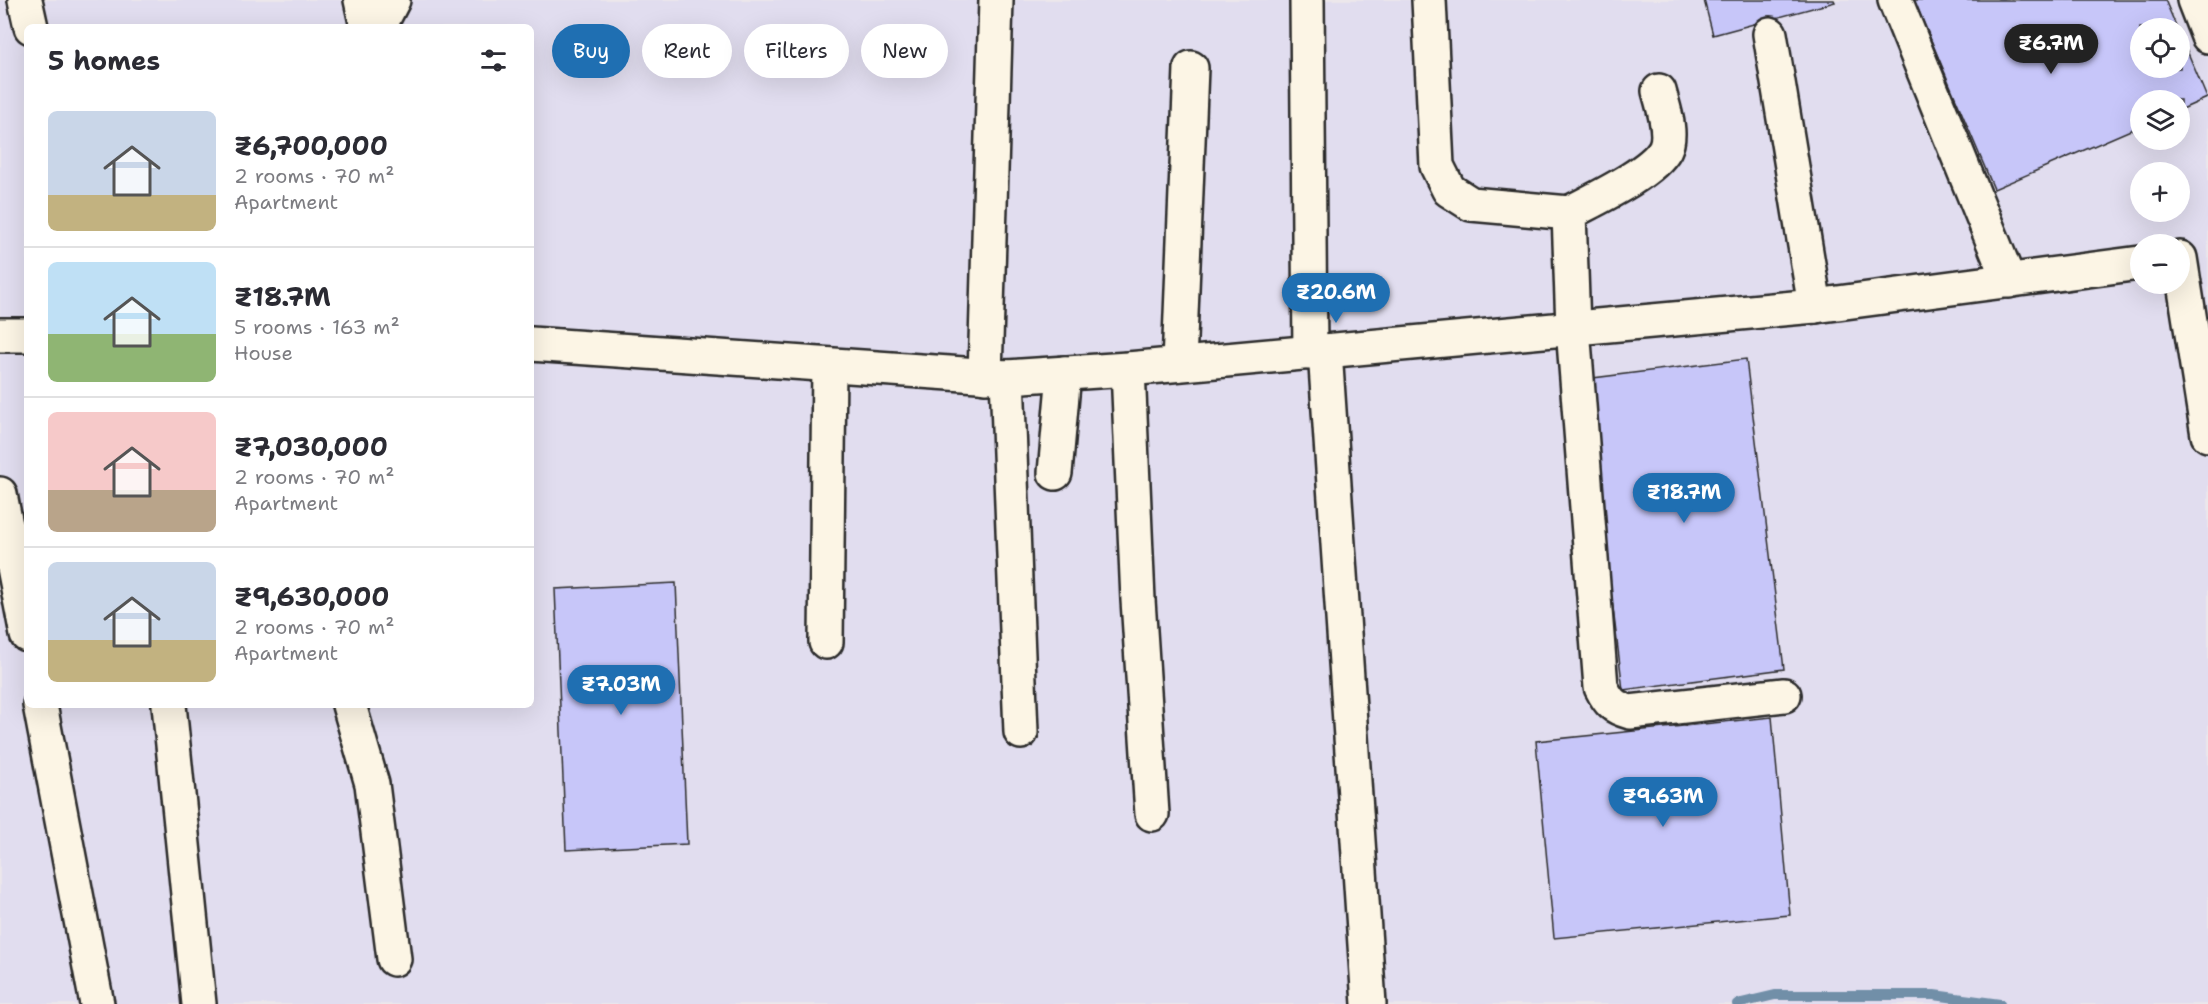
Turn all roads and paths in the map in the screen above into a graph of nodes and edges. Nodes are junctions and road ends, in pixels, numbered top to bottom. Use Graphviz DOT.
graph roads {
  1 [pos="25,0"];
  2 [pos="361,0"];
  3 [pos="393,0"];
  4 [pos="996,0"];
  5 [pos="1307,0"];
  6 [pos="1429,0"];
  7 [pos="1895,0"];
  8 [pos="2194,0"];
  9 [pos="30,24"];
  10 [pos="366,24"];
  11 [pos="381,24"];
  12 [pos="1770,34"];
  13 [pos="2208,36"];
  14 [pos="1191,68"];
  15 [pos="1659,91"];
  16 [pos="1569,213"];
  17 [pos="2208,253"];
  18 [pos="2190,256"];
  19 [pos="2130,264"];
  20 [pos="2009,281"];
  21 [pos="2190,286"];
  22 [pos="1815,306"];
  23 [pos="2198,308"];
  24 [pos="1574,328"];
  25 [pos="24,335"];
  26 [pos="0,336"];
  27 [pos="534,344"];
  28 [pos="1318,352"];
  29 [pos="1179,364"];
  30 [pos="829,365"];
  31 [pos="1128,369"];
  32 [pos="1065,373"];
  33 [pos="996,377"];
  34 [pos="2208,435"];
  35 [pos="1055,473"];
  36 [pos="0,494"];
  37 [pos="24,620"];
  38 [pos="826,642"];
  39 [pos="1784,695"];
  40 [pos="41,708"];
  41 [pos="169,708"];
  42 [pos="350,708"];
  43 [pos="1021,732"];
  44 [pos="1152,814"];
  45 [pos="394,959"];
  46 [pos="97,1004"];
  47 [pos="199,1004"];
  48 [pos="1368,1004"];
  1 -- 9 [label="street"];
  2 -- 10 [label="street"];
  3 -- 11 [label="street"];
  4 -- 33 [label="street"];
  5 -- 28 [label="street"];
  6 -- 16 [label="street"];
  7 -- 20 [label="street"];
  8 -- 13 [label="street"];
  12 -- 22 [label="street"];
  14 -- 29 [label="street"];
  15 -- 16 [label="street"];
  16 -- 24 [label="street"];
  17 -- 18 [label="street"];
  19 -- 20 [label="street"];
  20 -- 22 [label="street"];
  21 -- 23 [label="street"];
  22 -- 24 [label="street"];
  23 -- 34 [label="street"];
  24 -- 28 [label="street"];
  24 -- 39 [label="street"];
  25 -- 26 [label="street"];
  27 -- 30 [label="street"];
  28 -- 29 [label="street"];
  28 -- 48 [label="street"];
  29 -- 31 [label="street"];
  30 -- 33 [label="street"];
  30 -- 38 [label="street"];
  31 -- 32 [label="street"];
  31 -- 44 [label="street"];
  32 -- 33 [label="street"];
  32 -- 35 [label="street"];
  33 -- 43 [label="street"];
  36 -- 37 [label="street"];
  40 -- 46 [label="street"];
  41 -- 47 [label="street"];
  42 -- 45 [label="street"];
}
